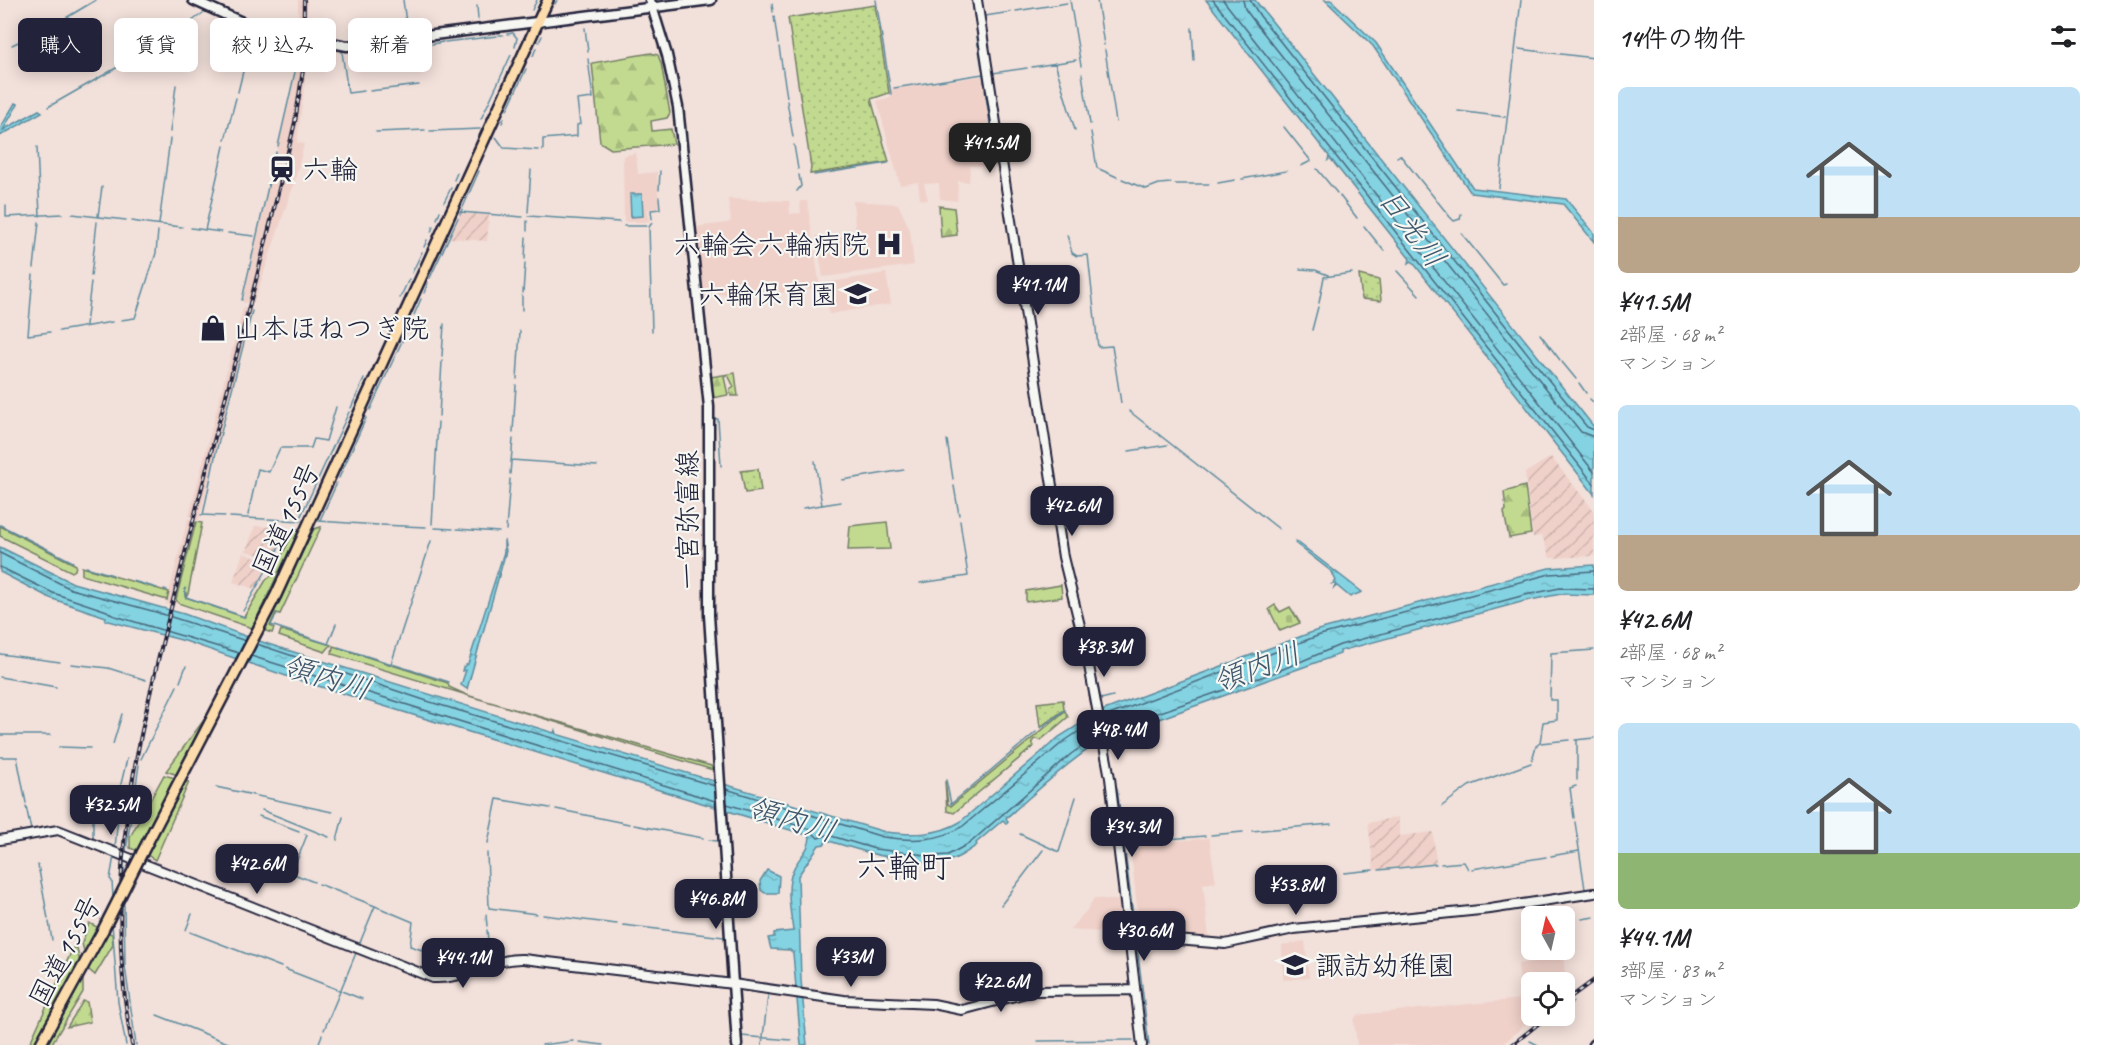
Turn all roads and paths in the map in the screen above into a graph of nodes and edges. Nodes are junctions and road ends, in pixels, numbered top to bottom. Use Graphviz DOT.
graph roads {
  1 [pos="193,0"];
  2 [pos="548,0"];
  3 [pos="711,0"];
  4 [pos="977,0"];
  5 [pos="651,4"];
  6 [pos="538,22"];
  7 [pos="0,840"];
  8 [pos="1594,893"];
  9 [pos="1128,936"];
  10 [pos="733,984"];
  11 [pos="1135,990"];
  12 [pos="40,1045"];
  13 [pos="736,1045"];
  14 [pos="1142,1045"];
  1 -- 6 [label="main road"];
  2 -- 6 [label="highway, 国道155号"];
  3 -- 5 [label="main road"];
  4 -- 9 [label="street"];
  5 -- 6 [label="main road"];
  5 -- 10 [label="main road, 一宮弥富線"];
  6 -- 12 [label="highway, 国道155号, bridge"];
  7 -- 10 [label="street"];
  8 -- 9 [label="street"];
  9 -- 11 [label="street"];
  10 -- 11 [label="street"];
  10 -- 13 [label="main road, 一宮弥富線"];
  11 -- 14 [label="street"];
}
